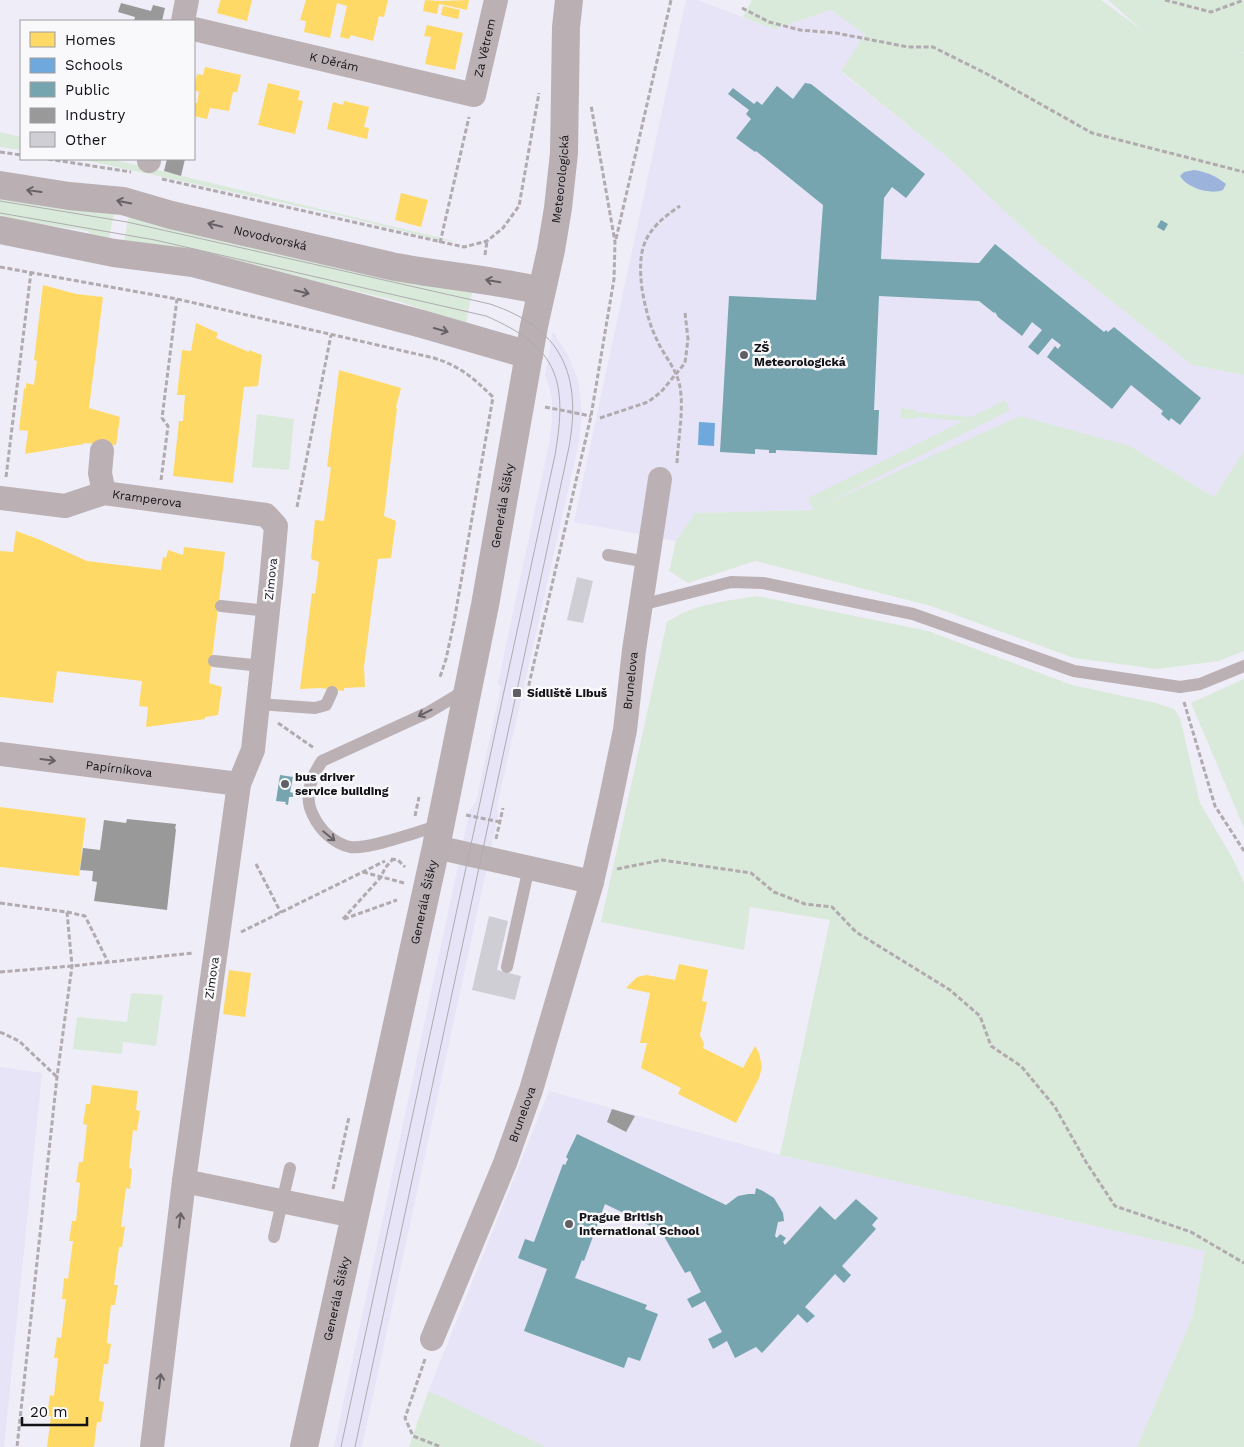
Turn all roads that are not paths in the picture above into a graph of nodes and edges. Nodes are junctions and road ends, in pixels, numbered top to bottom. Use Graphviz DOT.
graph roads {
  1 [pos="187,0"];
  2 [pos="496,0"];
  3 [pos="569,0"];
  4 [pos="183,20"];
  5 [pos="195,29"];
  6 [pos="474,95"];
  7 [pos="0,185"];
  8 [pos="0,230"];
  9 [pos="541,291"];
  10 [pos="528,355"];
  11 [pos="102,451"];
  12 [pos="668,473"];
  13 [pos="104,494"];
  14 [pos="2,498"];
  15 [pos="266,515"];
  16 [pos="608,555"];
  17 [pos="648,562"];
  18 [pos="641,605"];
  19 [pos="221,606"];
  20 [pos="267,611"];
  21 [pos="214,661"];
  22 [pos="262,666"];
  23 [pos="1244,666"];
  24 [pos="467,689"];
  25 [pos="332,692"];
  26 [pos="266,712"];
  27 [pos="0,754"];
  28 [pos="239,784"];
  29 [pos="438,836"];
  30 [pos="530,867"];
  31 [pos="592,882"];
  32 [pos="508,967"];
  33 [pos="290,1168"];
  34 [pos="184,1181"];
  35 [pos="282,1201"];
  36 [pos="354,1216"];
  37 [pos="274,1237"];
  38 [pos="432,1339"];
  39 [pos="152,1447"];
  40 [pos="304,1447"];
  1 -- 4 [label="street"];
  2 -- 6 [label="street, Za Větrem"];
  3 -- 9 [label="main road, Meteorologická"];
  5 -- 6 [label="street, K Děrám"];
  9 -- 7 [label="main road, Novodvorská, one-way"];
  8 -- 10 [label="main road, one-way"];
  9 -- 10 [label="main road, Meteorologická"];
  10 -- 24 [label="main road, Generála Šišky"];
  11 -- 13 [label="street"];
  12 -- 17 [label="street, Brunelova"];
  13 -- 14 [label="street, Kramperova"];
  13 -- 15 [label="street, Kramperova"];
  15 -- 20 [label="street, Zimova"];
  16 -- 17 [label="lane"];
  17 -- 18 [label="street, Brunelova"];
  18 -- 23 [label="lane"];
  18 -- 31 [label="street, Brunelova"];
  19 -- 20 [label="lane"];
  20 -- 22 [label="street, Zimova"];
  21 -- 22 [label="lane"];
  22 -- 26 [label="street, Zimova"];
  24 -- 29 [label="main road, Generála Šišky"];
  24 -- 29 [label="lane, one-way"];
  25 -- 26 [label="lane"];
  26 -- 28 [label="street, Zimova"];
  27 -- 28 [label="street, Papírníkova, one-way"];
  28 -- 34 [label="street, Zimova"];
  29 -- 30 [label="street"];
  29 -- 36 [label="main road, Generála Šišky"];
  30 -- 31 [label="street"];
  30 -- 32 [label="lane"];
  31 -- 38 [label="street, Brunelova"];
  33 -- 35 [label="lane"];
  34 -- 35 [label="street"];
  39 -- 34 [label="street, Zimova, one-way"];
  35 -- 36 [label="street"];
  35 -- 37 [label="lane"];
  36 -- 40 [label="main road, Generála Šišky"];
}
